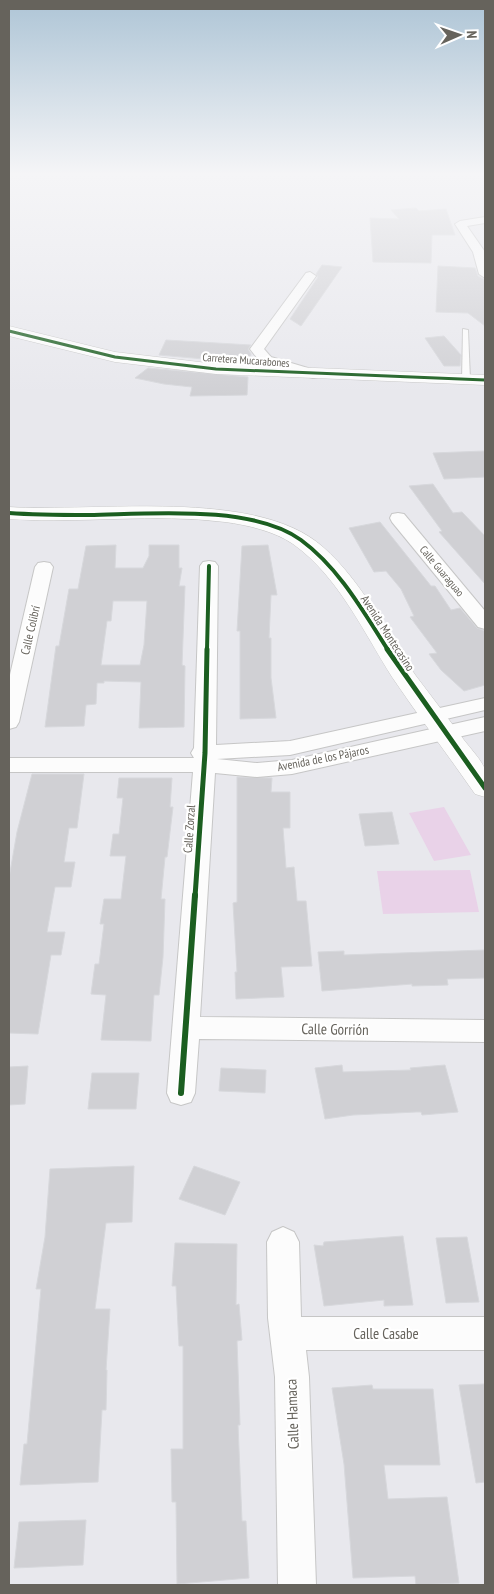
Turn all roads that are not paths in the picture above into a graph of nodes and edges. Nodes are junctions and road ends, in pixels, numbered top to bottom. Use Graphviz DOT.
graph roads {
  1 [pos="475,246"];
  2 [pos="485,274"];
  3 [pos="310,276"];
  4 [pos="9,330"];
  5 [pos="465,330"];
  6 [pos="313,374"];
  7 [pos="466,380"];
  8 [pos="485,380"];
  9 [pos="9,513"];
  10 [pos="398,518"];
  11 [pos="209,566"];
  12 [pos="44,567"];
  13 [pos="485,623"];
  14 [pos="485,704"];
  15 [pos="9,722"];
  16 [pos="440,724"];
  17 [pos="485,724"];
  18 [pos="9,753"];
  19 [pos="204,759"];
  20 [pos="9,765"];
  21 [pos="485,788"];
  22 [pos="185,1028"];
  23 [pos="485,1031"];
  24 [pos="181,1093"];
  25 [pos="283,1242"];
  26 [pos="485,1333"];
  27 [pos="287,1334"];
  28 [pos="296,1585"];
  1 -- 2 [label="street"];
  3 -- 6 [label="street"];
  4 -- 6 [label="street, Carretera Mucarabones"];
  5 -- 7 [label="lane"];
  6 -- 7 [label="street, Carretera Mucarabones"];
  7 -- 8 [label="street, Carretera Mucarabones"];
  9 -- 16 [label="street, Avenida Montecasino"];
  10 -- 13 [label="street, Calle Guaraguao"];
  11 -- 19 [label="street, Calle Zorzal"];
  12 -- 15 [label="street, Calle Colibrí"];
  14 -- 16 [label="street, Avenida de los Pájaros"];
  16 -- 17 [label="street, Avenida de los Pájaros"];
  16 -- 19 [label="street, Avenida de los Pájaros"];
  16 -- 21 [label="street, Avenida Montecasino"];
  18 -- 19 [label="street, Avenida de los Pájaros"];
  19 -- 20 [label="street, Avenida de los Pájaros"];
  19 -- 22 [label="street, Calle Zorzal"];
  22 -- 23 [label="street, Calle Gorrión"];
  22 -- 24 [label="street, Calle Zorzal"];
  25 -- 27 [label="street, Calle Hamaca"];
  26 -- 27 [label="street, Calle Casabe"];
  27 -- 28 [label="street, Calle Hamaca"];
}
